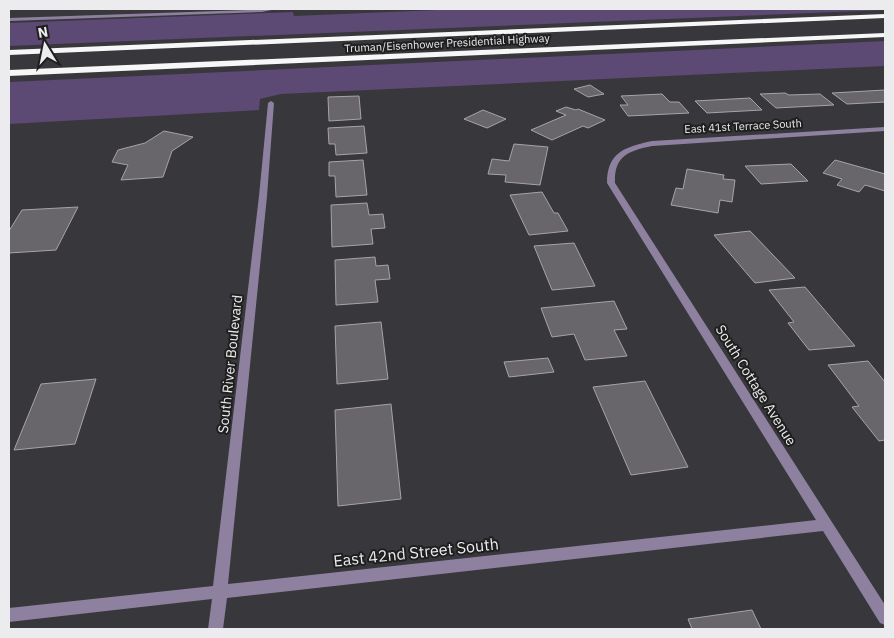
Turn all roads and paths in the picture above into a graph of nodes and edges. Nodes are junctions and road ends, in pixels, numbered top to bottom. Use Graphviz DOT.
graph roads {
  1 [pos="274,9"];
  2 [pos="885,16"];
  3 [pos="9,20"];
  4 [pos="885,35"];
  5 [pos="9,52"];
  6 [pos="9,73"];
  7 [pos="271,102"];
  8 [pos="885,129"];
  9 [pos="610,166"];
  10 [pos="827,526"];
  11 [pos="220,591"];
  12 [pos="9,615"];
  13 [pos="885,618"];
  14 [pos="216,629"];
  1 -- 3 [label="street"];
  2 -- 5 [label="highway, Truman/Eisenhower Presidential Highway"];
  4 -- 6 [label="highway, Truman/Eisenhower Presidential Highway"];
  7 -- 11 [label="street, South River Boulevard"];
  8 -- 9 [label="street, East 41st Terrace South"];
  9 -- 10 [label="street, South Cottage Avenue"];
  10 -- 11 [label="street, East 42nd Street South"];
  10 -- 13 [label="street, South Cottage Avenue"];
  11 -- 12 [label="street, East 42nd Street South"];
  11 -- 14 [label="street, South River Boulevard"];
}
